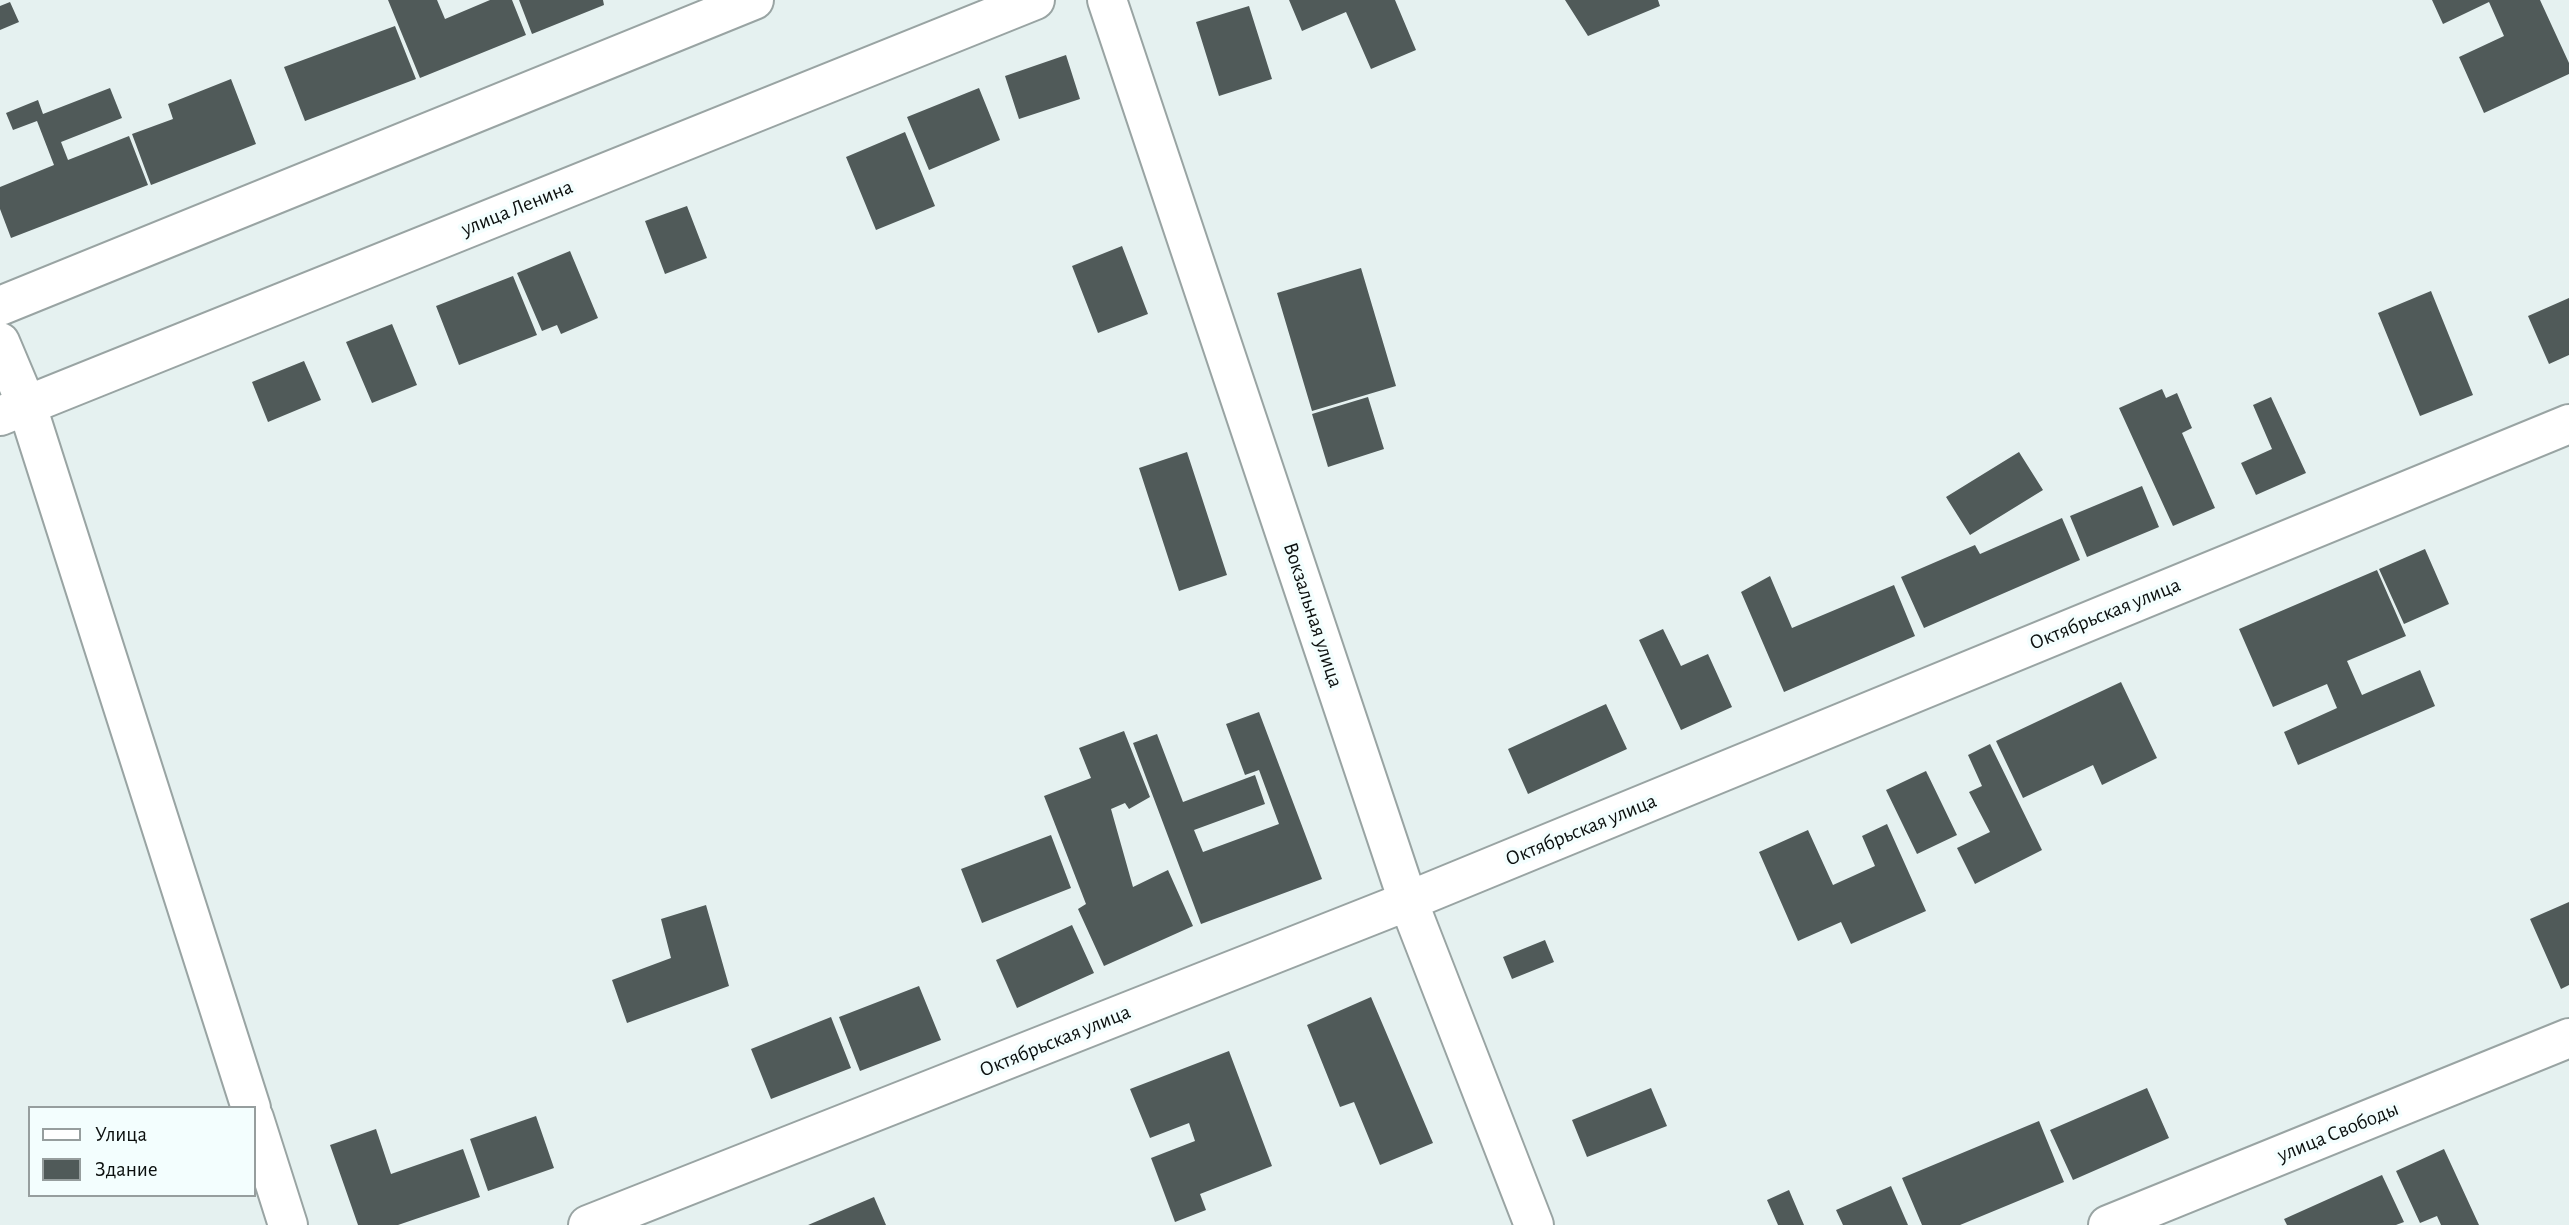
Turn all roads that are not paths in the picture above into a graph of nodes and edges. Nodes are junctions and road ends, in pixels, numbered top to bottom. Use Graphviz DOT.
graph roads {
  1 [pos="754,0"];
  2 [pos="1035,0"];
  3 [pos="1107,0"];
  4 [pos="0,306"];
  5 [pos="0,342"];
  6 [pos="14,411"];
  7 [pos="2569,424"];
  8 [pos="1408,901"];
  9 [pos="2569,1038"];
  10 [pos="250,1106"];
  11 [pos="256,1124"];
  12 [pos="288,1225"];
  13 [pos="588,1225"];
  14 [pos="1534,1225"];
  15 [pos="2108,1225"];
  1 -- 4 [label="street"];
  2 -- 6 [label="street, улица Ленина"];
  3 -- 8 [label="street, Вокзальная улица"];
  5 -- 6 [label="street"];
  6 -- 10 [label="street"];
  7 -- 8 [label="street, Октябрьская улица"];
  8 -- 13 [label="street, Октябрьская улица"];
  8 -- 14 [label="street, Вокзальная улица"];
  9 -- 15 [label="street, улица Свободы"];
  11 -- 12 [label="street"];
}
